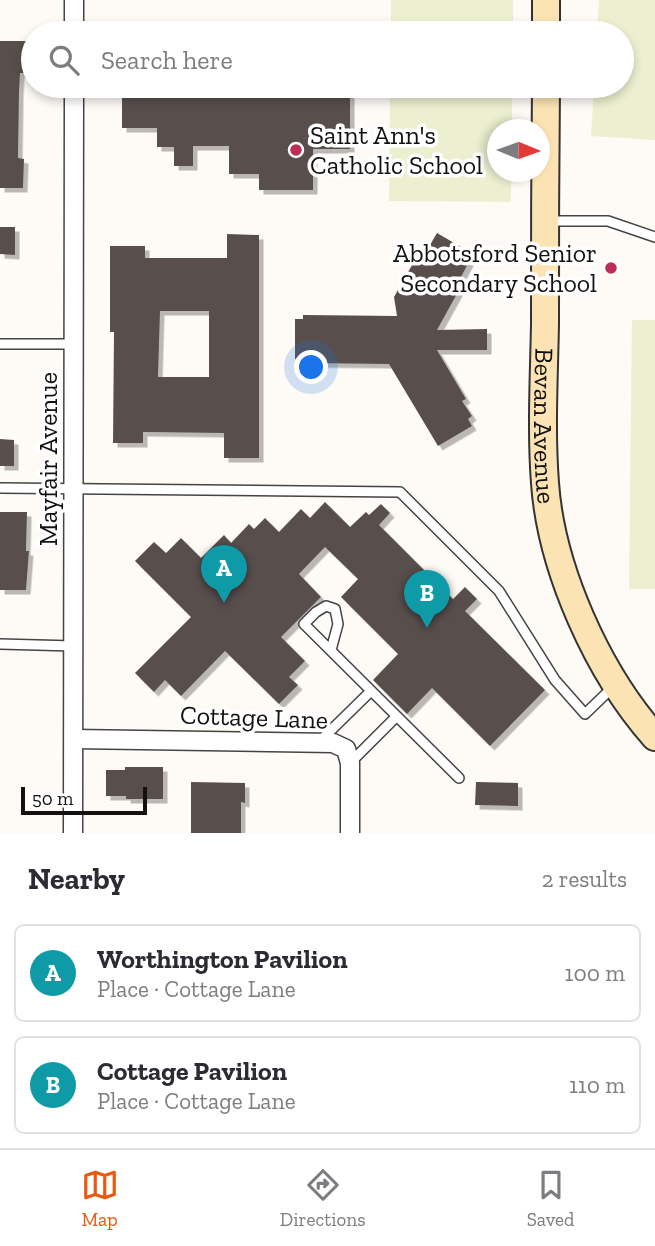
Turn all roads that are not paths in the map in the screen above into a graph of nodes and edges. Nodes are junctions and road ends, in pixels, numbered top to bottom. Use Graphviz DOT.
graph roads {
  1 [pos="74,0"];
  2 [pos="546,0"];
  3 [pos="74,21"];
  4 [pos="546,21"];
  5 [pos="74,98"];
  6 [pos="546,98"];
  7 [pos="545,221"];
  8 [pos="655,237"];
  9 [pos="0,344"];
  10 [pos="74,344"];
  11 [pos="0,488"];
  12 [pos="74,489"];
  13 [pos="0,644"];
  14 [pos="74,646"];
  15 [pos="331,650"];
  16 [pos="616,684"];
  17 [pos="371,691"];
  18 [pos="396,717"];
  19 [pos="655,737"];
  20 [pos="74,739"];
  21 [pos="320,741"];
  22 [pos="350,763"];
  23 [pos="459,778"];
  24 [pos="73,833"];
  25 [pos="350,833"];
  1 -- 3 [label="street"];
  2 -- 4 [label="street"];
  5 -- 10 [label="street, Mayfair Avenue"];
  6 -- 7 [label="street, Bevan Avenue"];
  7 -- 8 [label="lane"];
  7 -- 16 [label="street, Bevan Avenue"];
  9 -- 10 [label="lane"];
  10 -- 12 [label="street, Mayfair Avenue"];
  11 -- 12 [label="lane"];
  12 -- 14 [label="street, Mayfair Avenue"];
  12 -- 16 [label="lane"];
  13 -- 14 [label="lane"];
  14 -- 20 [label="street, Mayfair Avenue"];
  15 -- 15 [label="lane"];
  15 -- 17 [label="lane"];
  16 -- 19 [label="street, Bevan Avenue"];
  17 -- 18 [label="lane"];
  17 -- 21 [label="lane"];
  18 -- 22 [label="lane"];
  18 -- 23 [label="lane"];
  20 -- 21 [label="street, Cottage Lane"];
  20 -- 24 [label="street, Mayfair Avenue"];
  21 -- 22 [label="street, Cottage Lane"];
  22 -- 25 [label="street, Cottage Lane"];
}
